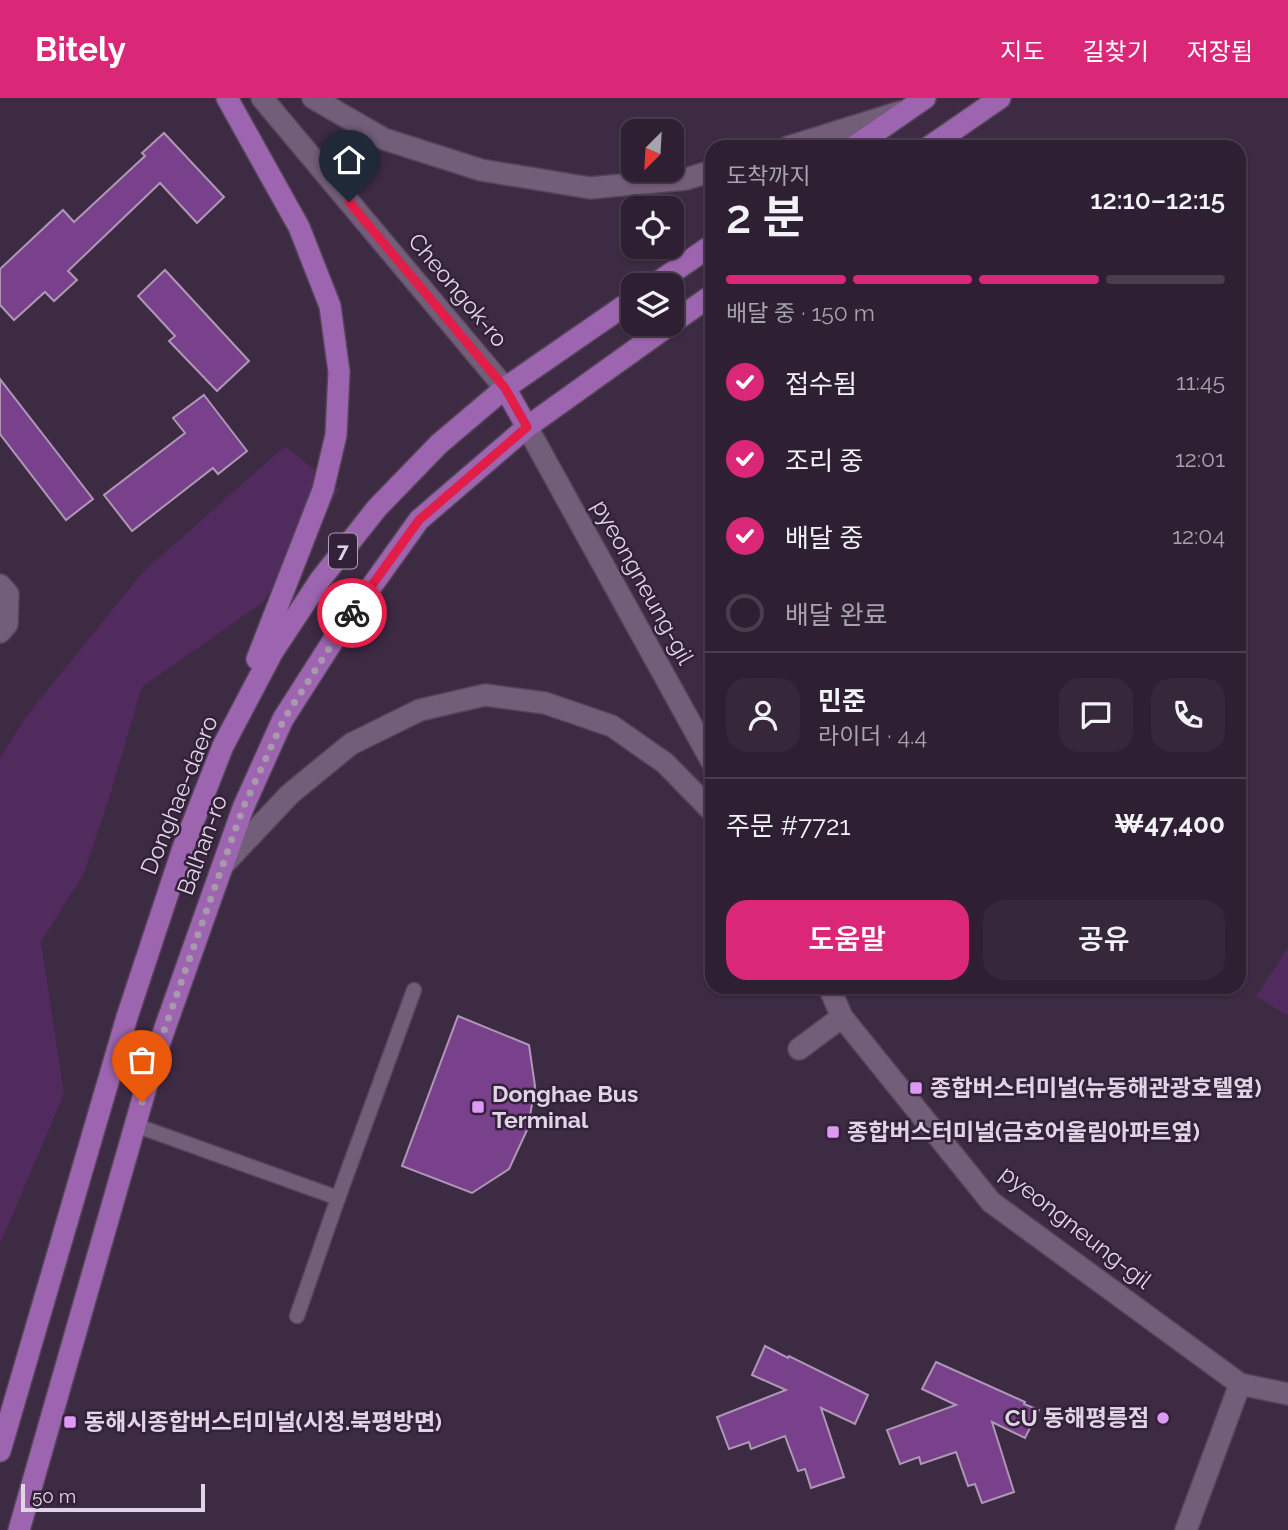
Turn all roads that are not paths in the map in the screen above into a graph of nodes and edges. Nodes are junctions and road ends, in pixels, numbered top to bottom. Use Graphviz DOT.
graph roads {
  1 [pos="227,98"];
  2 [pos="262,98"];
  3 [pos="313,98"];
  4 [pos="1000,98"];
  5 [pos="917,104"];
  6 [pos="809,140"];
  7 [pos="864,140"];
  8 [pos="939,140"];
  9 [pos="705,173"];
  10 [pos="705,250"];
  11 [pos="671,273"];
  12 [pos="705,300"];
  13 [pos="621,308"];
  14 [pos="684,315"];
  15 [pos="654,336"];
  16 [pos="505,388"];
  17 [pos="527,427"];
  18 [pos="0,585"];
  19 [pos="0,632"];
  20 [pos="223,746"];
  21 [pos="705,749"];
  22 [pos="705,803"];
  23 [pos="223,865"];
  24 [pos="414,990"];
  25 [pos="832,994"];
  26 [pos="842,1017"];
  27 [pos="799,1049"];
  28 [pos="135,1125"];
  29 [pos="338,1198"];
  30 [pos="297,1316"];
  31 [pos="1240,1384"];
  32 [pos="1288,1394"];
  33 [pos="0,1451"];
  34 [pos="19,1530"];
  35 [pos="1186,1530"];
  1 -- 20 [label="main road"];
  2 -- 16 [label="street, Cheongok-ro"];
  3 -- 9 [label="street"];
  4 -- 8 [label="main road"];
  5 -- 6 [label="street"];
  5 -- 7 [label="main road"];
  10 -- 11 [label="main road"];
  12 -- 14 [label="main road, Balhan-ro / 7"];
  13 -- 16 [label="main road, Donghae-daero / 7"];
  15 -- 17 [label="main road, Balhan-ro / 7"];
  16 -- 17 [label="main road"];
  16 -- 20 [label="main road, Donghae-daero / 7"];
  17 -- 21 [label="street, pyeongneung-gil"];
  17 -- 23 [label="main road, Balhan-ro / 7"];
  18 -- 19 [label="street"];
  20 -- 33 [label="main road, Donghae-daero / 7"];
  22 -- 23 [label="street"];
  23 -- 28 [label="main road, Balhan-ro / 7"];
  24 -- 29 [label="lane"];
  25 -- 26 [label="street, pyeongneung-gil"];
  26 -- 27 [label="street"];
  26 -- 31 [label="street, pyeongneung-gil"];
  28 -- 29 [label="lane"];
  28 -- 34 [label="main road, Balhan-ro / 7"];
  29 -- 30 [label="lane"];
  31 -- 32 [label="street, pyeongneung-gil"];
  31 -- 35 [label="street"];
}
